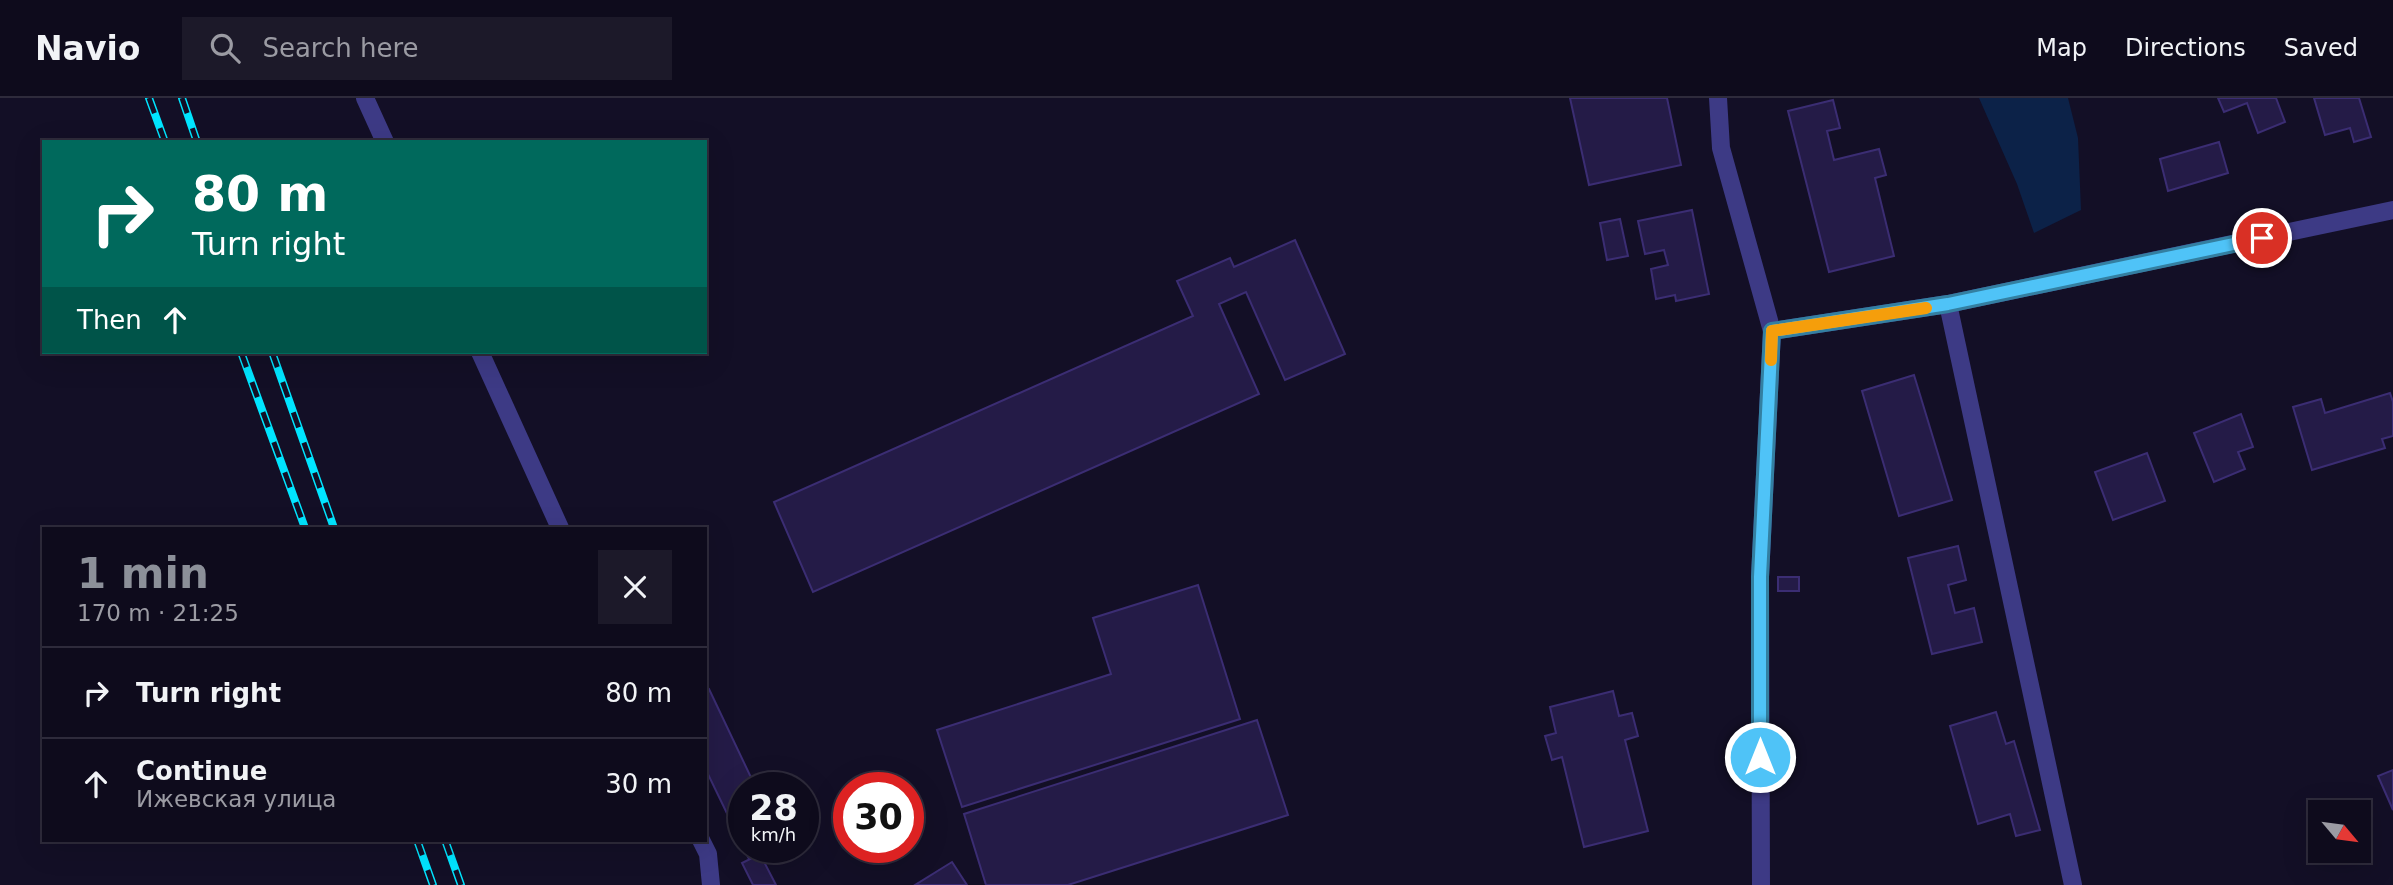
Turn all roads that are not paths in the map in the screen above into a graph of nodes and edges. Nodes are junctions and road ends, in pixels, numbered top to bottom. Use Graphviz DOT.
graph roads {
  1 [pos="365,98"];
  2 [pos="1718,98"];
  3 [pos="384,140"];
  4 [pos="2393,210"];
  5 [pos="1948,304"];
  6 [pos="1772,331"];
  7 [pos="481,354"];
  8 [pos="560,527"];
  9 [pos="702,842"];
  10 [pos="711,885"];
  11 [pos="1761,885"];
  12 [pos="2073,885"];
  1 -- 3 [label="street"];
  2 -- 6 [label="street"];
  4 -- 5 [label="street"];
  5 -- 6 [label="street"];
  5 -- 12 [label="street"];
  6 -- 11 [label="street"];
  7 -- 8 [label="street"];
  9 -- 10 [label="street"];
}
